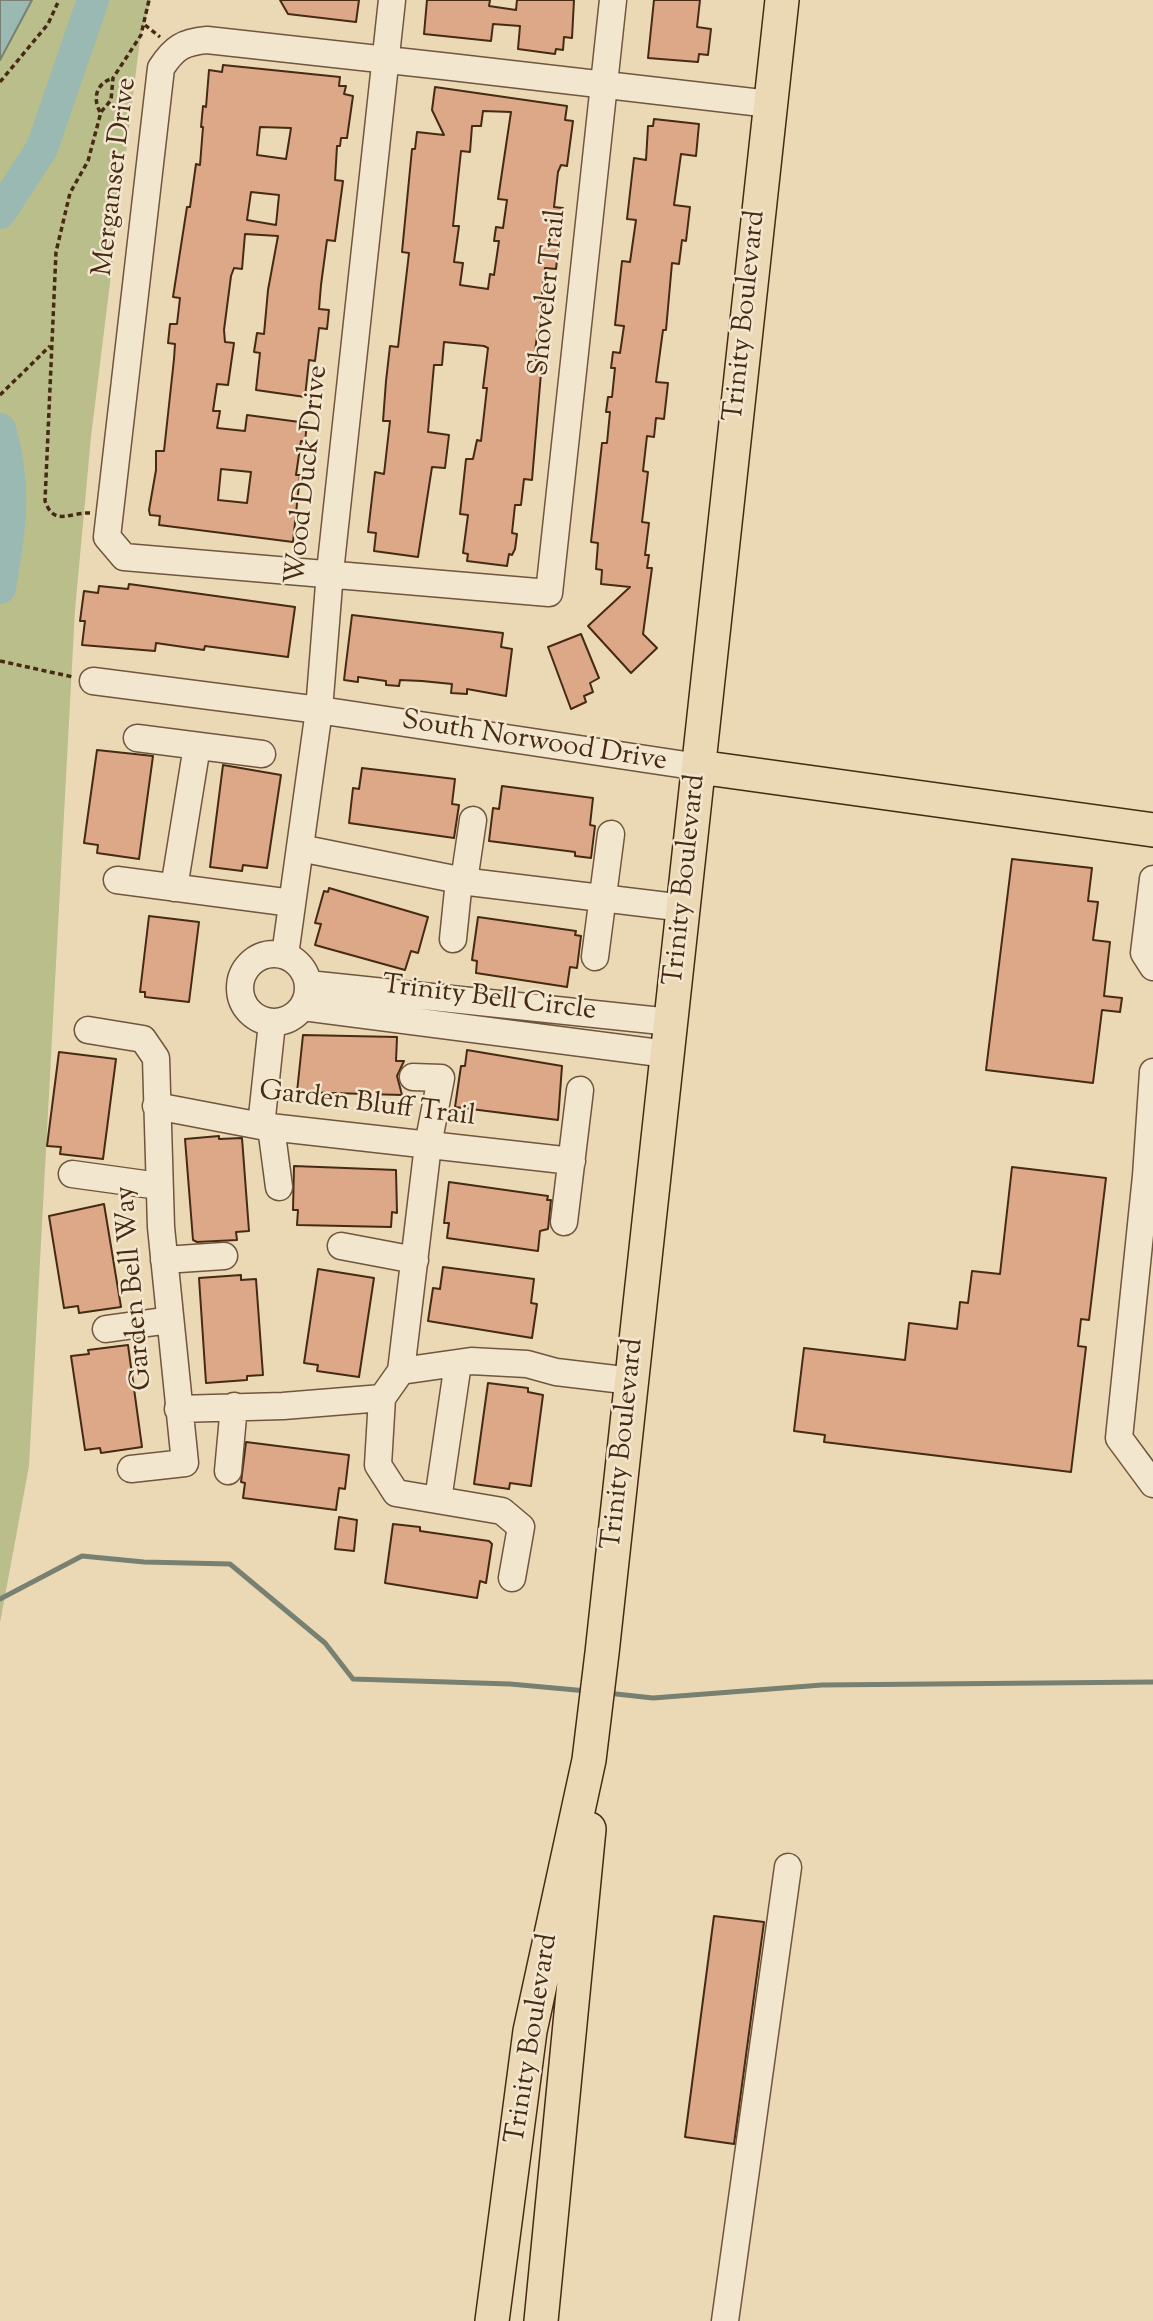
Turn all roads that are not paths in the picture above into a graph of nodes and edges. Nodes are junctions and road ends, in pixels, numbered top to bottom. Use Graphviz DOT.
graph roads {
  1 [pos="391,0"];
  2 [pos="613,0"];
  3 [pos="782,0"];
  4 [pos="385,59"];
  5 [pos="604,85"];
  6 [pos="770,104"];
  7 [pos="330,572"];
  8 [pos="93,681"];
  9 [pos="319,710"];
  10 [pos="137,738"];
  11 [pos="197,746"];
  12 [pos="262,754"];
  13 [pos="699,767"];
  14 [pos="473,820"];
  15 [pos="1153,830"];
  16 [pos="611,834"];
  17 [pos="300,848"];
  18 [pos="1153,879"];
  19 [pos="117,880"];
  20 [pos="461,880"];
  21 [pos="174,887"];
  22 [pos="601,897"];
  23 [pos="292,903"];
  24 [pos="684,908"];
  25 [pos="453,939"];
  26 [pos="285,955"];
  27 [pos="595,957"];
  28 [pos="1153,967"];
  29 [pos="306,995"];
  30 [pos="272,1023"];
  31 [pos="88,1030"];
  32 [pos="669,1038"];
  33 [pos="1153,1072"];
  34 [pos="413,1077"];
  35 [pos="580,1090"];
  36 [pos="156,1106"];
  37 [pos="266,1126"];
  38 [pos="428,1145"];
  39 [pos="572,1161"];
  40 [pos="72,1174"];
  41 [pos="159,1186"];
  42 [pos="279,1187"];
  43 [pos="564,1222"];
  44 [pos="341,1245"];
  45 [pos="224,1256"];
  46 [pos="164,1260"];
  47 [pos="415,1260"];
  48 [pos="170,1320"];
  49 [pos="106,1329"];
  50 [pos="458,1363"];
  51 [pos="401,1371"];
  52 [pos="632,1381"];
  53 [pos="382,1398"];
  54 [pos="234,1406"];
  55 [pos="178,1409"];
  56 [pos="131,1469"];
  57 [pos="228,1471"];
  58 [pos="1153,1484"];
  59 [pos="438,1500"];
  60 [pos="512,1578"];
  61 [pos="589,1760"];
  62 [pos="788,1867"];
  63 [pos="492,2321"];
  64 [pos="541,2321"];
  65 [pos="725,2321"];
  1 -- 4 [label="street, Wood Duck Drive"];
  2 -- 5 [label="street, Shoveler Trail"];
  3 -- 6 [label="main road, Trinity Boulevard"];
  4 -- 5 [label="street, Merganser Drive"];
  4 -- 7 [label="street, Wood Duck Drive"];
  4 -- 7 [label="street, Merganser Drive"];
  5 -- 6 [label="street, Merganser Drive"];
  5 -- 7 [label="street, Shoveler Trail"];
  6 -- 13 [label="main road, Trinity Boulevard"];
  7 -- 9 [label="street, Wood Duck Drive"];
  8 -- 9 [label="street, South Norwood Drive"];
  9 -- 13 [label="street, South Norwood Drive"];
  9 -- 17 [label="street, Wood Duck Drive"];
  10 -- 11 [label="street"];
  11 -- 12 [label="street"];
  11 -- 21 [label="street"];
  13 -- 15 [label="main road, South Norwood Drive"];
  13 -- 24 [label="main road, Trinity Boulevard"];
  14 -- 20 [label="street"];
  16 -- 22 [label="street"];
  17 -- 20 [label="street"];
  17 -- 23 [label="street, Wood Duck Drive"];
  18 -- 28 [label="street"];
  19 -- 21 [label="street"];
  20 -- 22 [label="street"];
  20 -- 25 [label="street"];
  21 -- 23 [label="street"];
  22 -- 24 [label="street"];
  22 -- 27 [label="street"];
  23 -- 26 [label="street, Wood Duck Drive"];
  24 -- 32 [label="main road, Trinity Boulevard"];
  26 -- 29 [label="street"];
  26 -- 30 [label="street"];
  29 -- 30 [label="street"];
  29 -- 32 [label="street, Trinity Bell Circle"];
  30 -- 37 [label="street"];
  31 -- 36 [label="street, Garden Bell Way"];
  32 -- 52 [label="main road, Trinity Boulevard"];
  33 -- 58 [label="street"];
  34 -- 38 [label="street"];
  35 -- 39 [label="street"];
  36 -- 37 [label="street, Garden Bluff Trail"];
  36 -- 41 [label="street, Garden Bell Way"];
  37 -- 38 [label="street, Garden Bluff Trail"];
  37 -- 42 [label="street"];
  38 -- 39 [label="street, Garden Bluff Trail"];
  38 -- 47 [label="street"];
  39 -- 43 [label="street"];
  40 -- 41 [label="street"];
  41 -- 46 [label="street, Garden Bell Way"];
  44 -- 47 [label="street"];
  45 -- 46 [label="street"];
  46 -- 48 [label="street, Garden Bell Way"];
  47 -- 51 [label="street"];
  48 -- 49 [label="street"];
  48 -- 55 [label="street, Garden Bell Way"];
  50 -- 51 [label="street"];
  50 -- 52 [label="street"];
  50 -- 59 [label="street"];
  51 -- 53 [label="street"];
  52 -- 61 [label="main road, Trinity Boulevard"];
  53 -- 54 [label="street"];
  53 -- 59 [label="street"];
  54 -- 55 [label="street"];
  54 -- 57 [label="street"];
  55 -- 56 [label="street, Garden Bell Way"];
  59 -- 60 [label="street"];
  61 -- 63 [label="main road, Trinity Boulevard"];
  61 -- 64 [label="main road, Trinity Boulevard"];
  62 -- 65 [label="street"];
}
